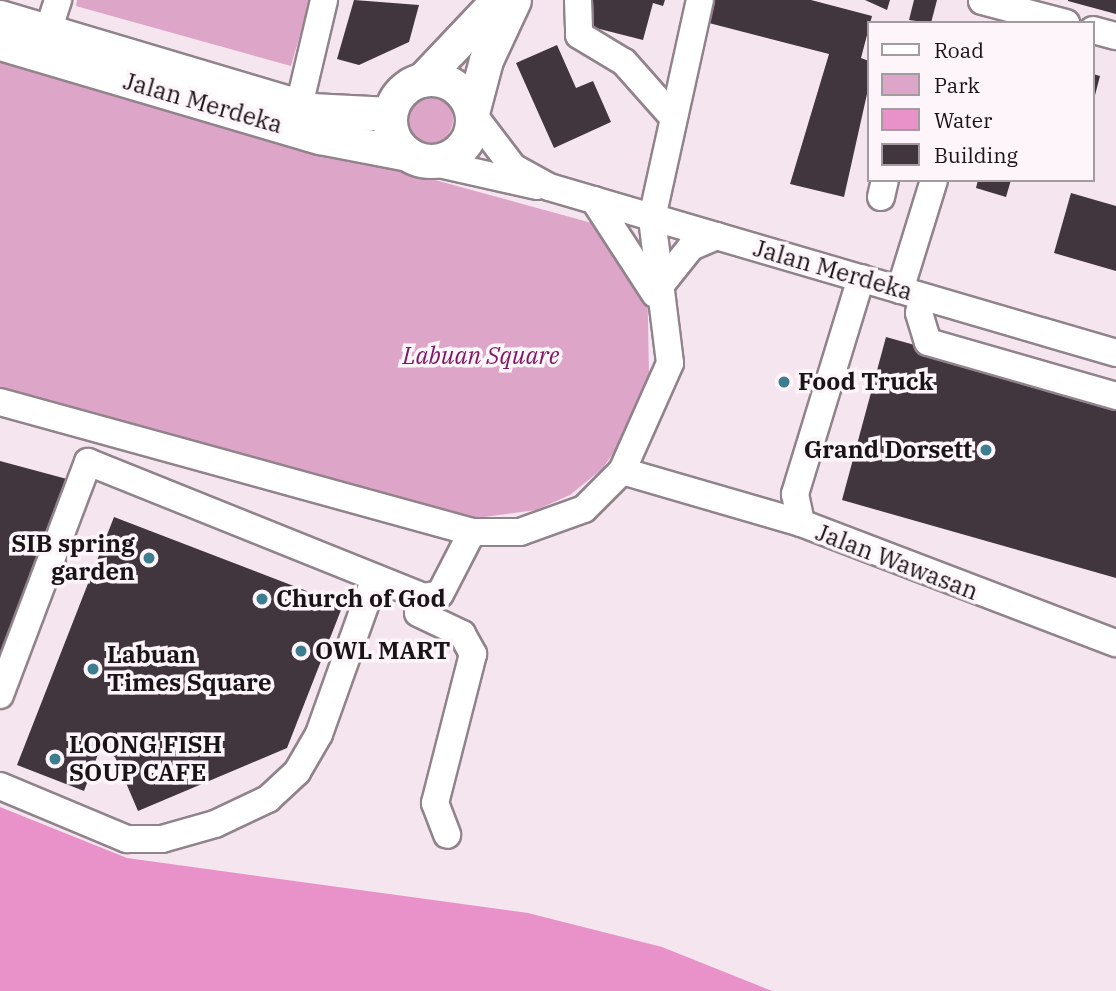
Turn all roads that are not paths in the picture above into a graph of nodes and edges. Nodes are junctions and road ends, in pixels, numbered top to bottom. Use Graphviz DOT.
graph roads {
  1 [pos="324,0"];
  2 [pos="498,0"];
  3 [pos="514,0"];
  4 [pos="578,0"];
  5 [pos="699,0"];
  6 [pos="980,8"];
  7 [pos="53,15"];
  8 [pos="0,17"];
  9 [pos="1055,21"];
  10 [pos="1095,31"];
  11 [pos="1116,36"];
  12 [pos="0,43"];
  13 [pos="422,80"];
  14 [pos="299,106"];
  15 [pos="472,113"];
  16 [pos="390,114"];
  17 [pos="672,116"];
  18 [pos="417,157"];
  19 [pos="934,182"];
  20 [pos="550,187"];
  21 [pos="594,200"];
  22 [pos="652,218"];
  23 [pos="717,236"];
  24 [pos="861,278"];
  25 [pos="912,293"];
  26 [pos="661,297"];
  27 [pos="1116,354"];
  28 [pos="1116,396"];
  29 [pos="0,402"];
  30 [pos="622,471"];
  31 [pos="801,523"];
  32 [pos="472,532"];
  33 [pos="375,578"];
  34 [pos="418,613"];
  35 [pos="1116,643"];
  36 [pos="0,695"];
  37 [pos="0,786"];
  38 [pos="447,835"];
  1 -- 14 [label="street"];
  2 -- 13 [label="main road"];
  3 -- 15 [label="main road"];
  4 -- 17 [label="street"];
  5 -- 17 [label="street"];
  6 -- 9 [label="street"];
  7 -- 8 [label="main road, Jalan Merdeka"];
  7 -- 14 [label="main road, Jalan Merdeka"];
  10 -- 11 [label="street"];
  12 -- 18 [label="main road, Jalan Merdeka"];
  13 -- 15 [label="main road"];
  13 -- 16 [label="main road"];
  14 -- 16 [label="main road, Jalan Merdeka"];
  15 -- 18 [label="main road"];
  15 -- 20 [label="street, Jalan Merdeka"];
  16 -- 18 [label="main road"];
  17 -- 22 [label="street"];
  18 -- 20 [label="street, Jalan Merdeka"];
  19 -- 25 [label="street"];
  20 -- 21 [label="street, Jalan Merdeka"];
  21 -- 22 [label="street, Jalan Merdeka"];
  21 -- 26 [label="street"];
  22 -- 23 [label="street, Jalan Merdeka"];
  22 -- 26 [label="street"];
  23 -- 24 [label="street, Jalan Merdeka"];
  23 -- 26 [label="street"];
  24 -- 25 [label="street, Jalan Merdeka"];
  24 -- 31 [label="street, Jalan Wawasan"];
  25 -- 27 [label="street, Jalan Merdeka"];
  25 -- 28 [label="street"];
  26 -- 30 [label="street"];
  29 -- 32 [label="street"];
  30 -- 31 [label="street"];
  30 -- 32 [label="street"];
  31 -- 35 [label="street, Jalan Wawasan"];
  32 -- 33 [label="street"];
  33 -- 36 [label="street"];
  33 -- 37 [label="street"];
  34 -- 38 [label="street"];
}
